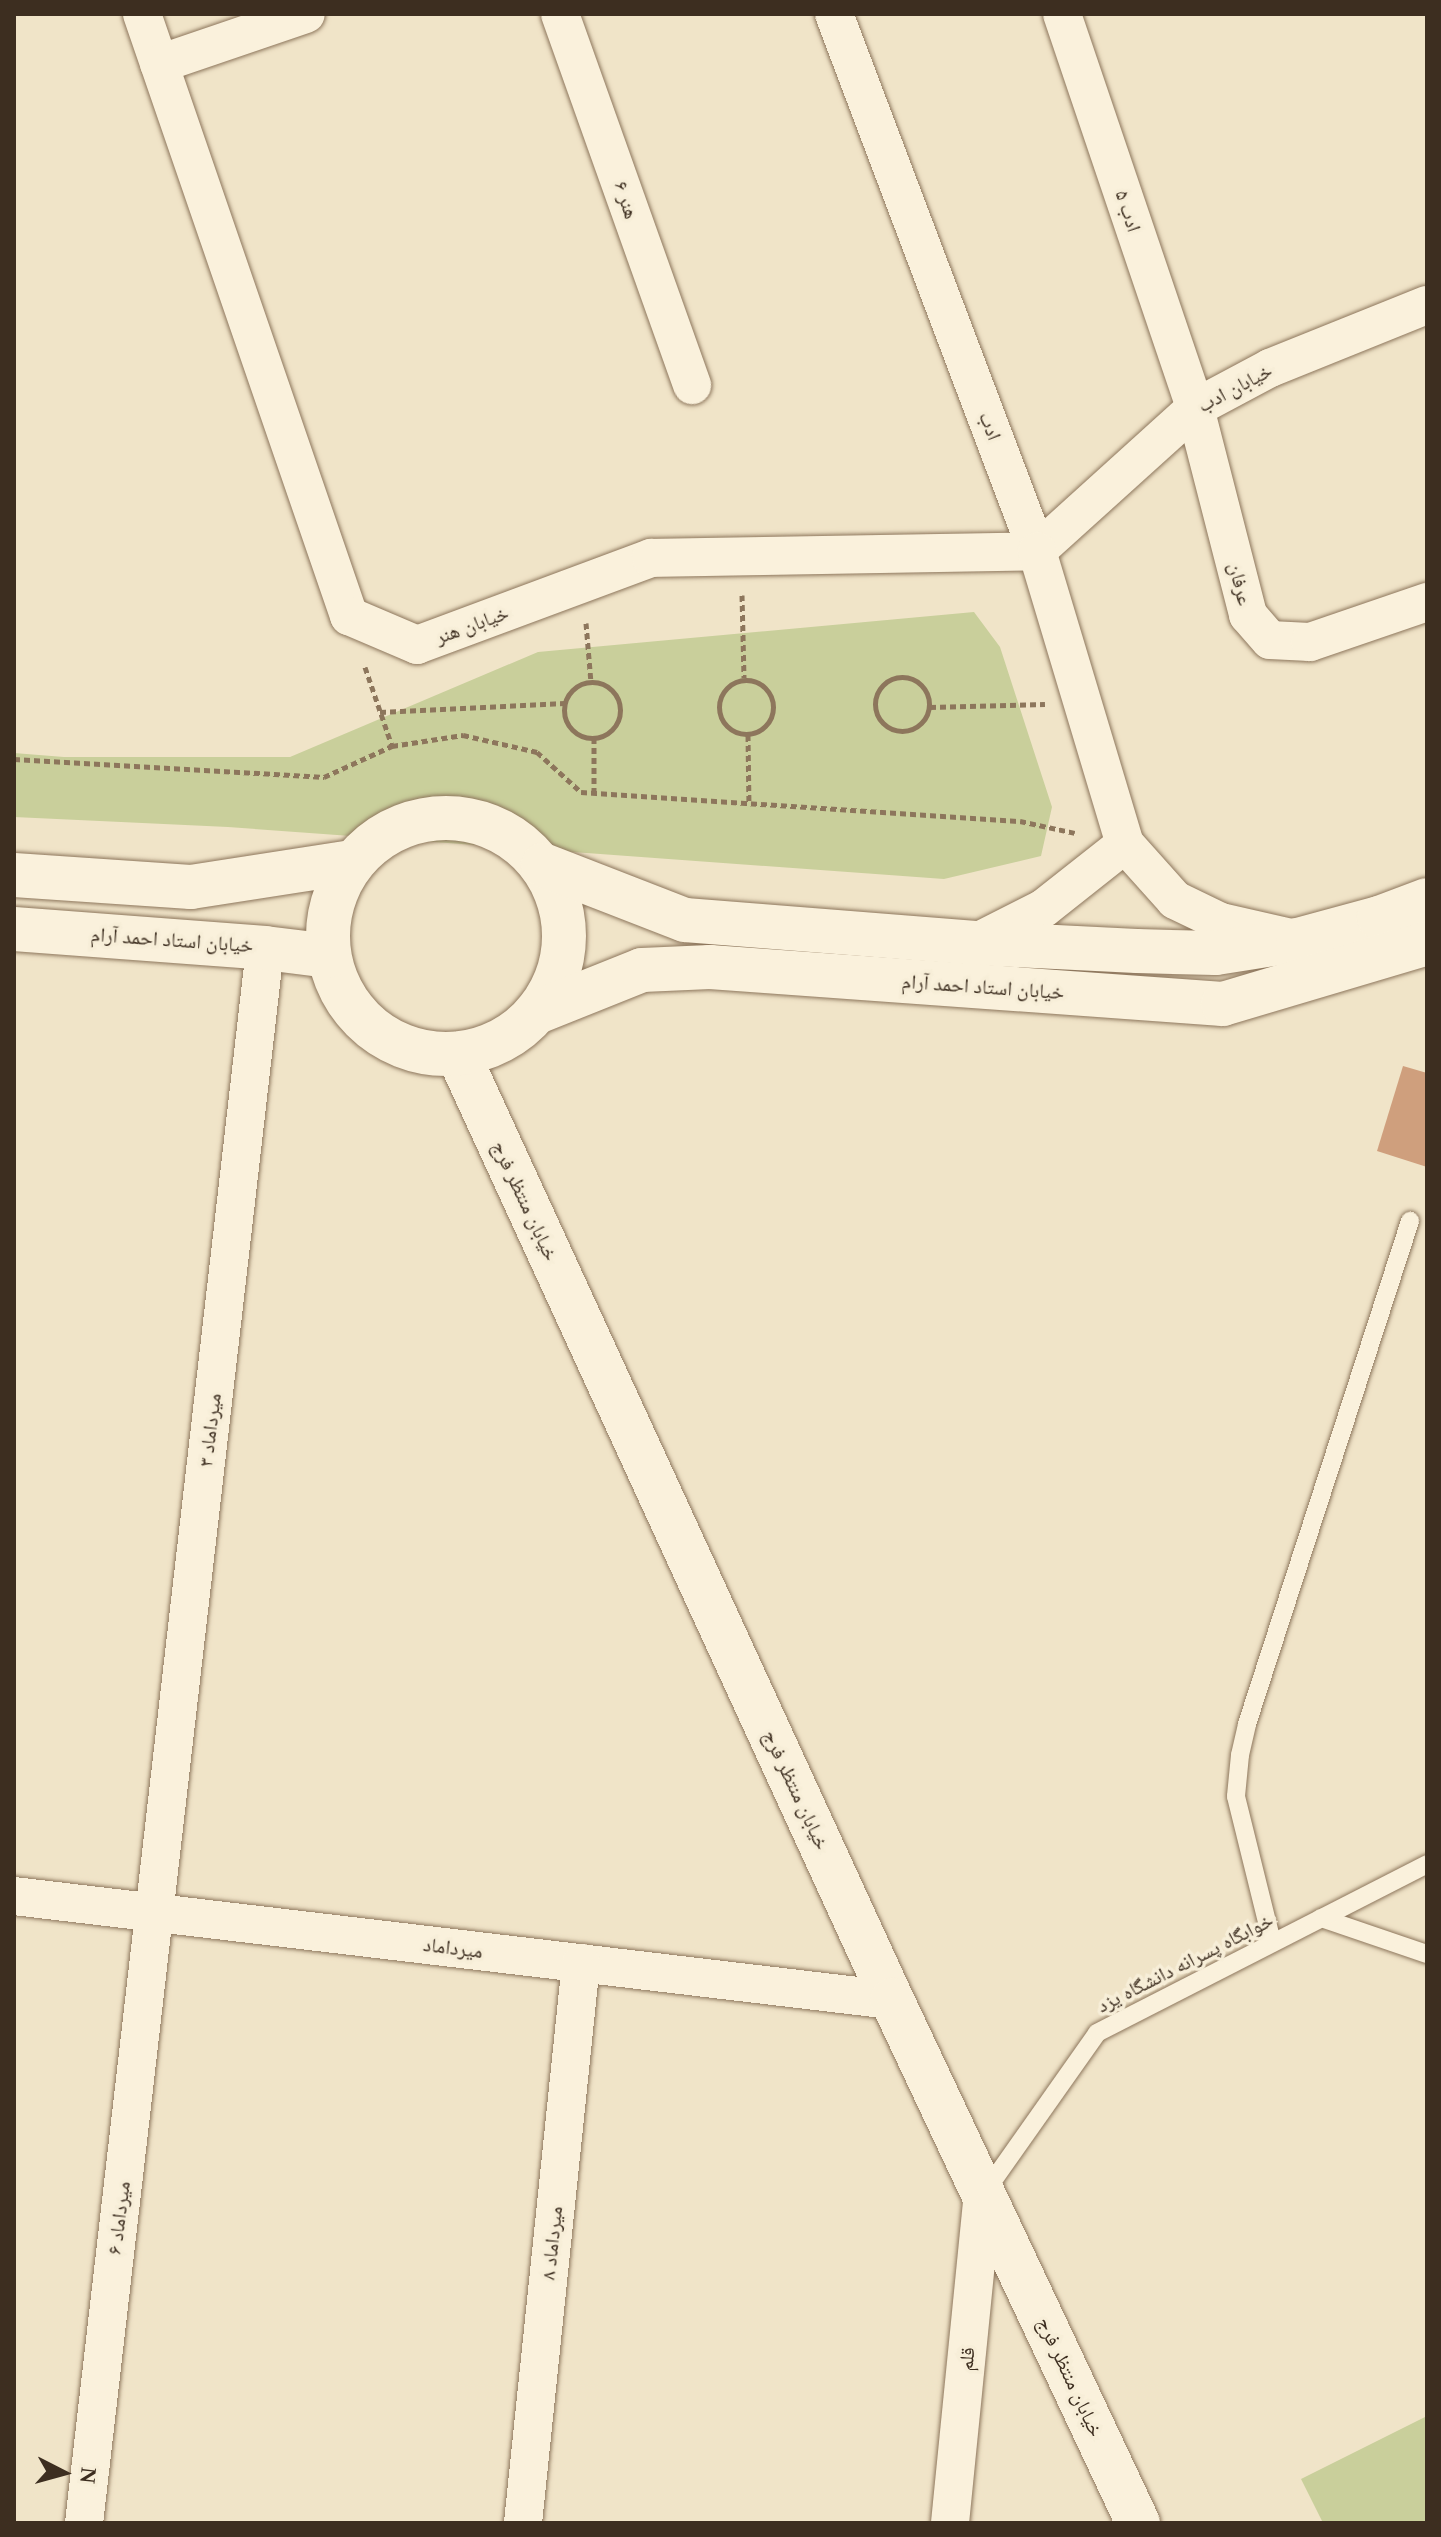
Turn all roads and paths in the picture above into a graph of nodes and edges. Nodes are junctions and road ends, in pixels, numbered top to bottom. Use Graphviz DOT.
graph roads {
  1 [pos="142,14"];
  2 [pos="306,14"];
  3 [pos="560,14"];
  4 [pos="834,14"];
  5 [pos="1062,14"];
  6 [pos="159,64"];
  7 [pos="1427,305"];
  8 [pos="692,385"];
  9 [pos="1195,408"];
  10 [pos="1037,551"];
  11 [pos="742,557"];
  12 [pos="582,584"];
  13 [pos="1427,602"];
  14 [pos="349,616"];
  15 [pos="744,678"];
  16 [pos="591,682"];
  17 [pos="565,703"];
  18 [pos="1083,703"];
  19 [pos="930,707"];
  20 [pos="380,712"];
  21 [pos="748,735"];
  22 [pos="594,738"];
  23 [pos="392,746"];
  24 [pos="14,751"];
  25 [pos="16,759"];
  26 [pos="594,793"];
  27 [pos="749,804"];
  28 [pos="1125,844"];
  29 [pos="352,862"];
  30 [pos="543,865"];
  31 [pos="14,875"];
  32 [pos="1427,900"];
  33 [pos="14,929"];
  34 [pos="1298,940"];
  35 [pos="975,943"];
  36 [pos="1427,943"];
  37 [pos="265,948"];
  38 [pos="329,956"];
  39 [pos="537,1012"];
  40 [pos="458,1054"];
  41 [pos="1410,1221"];
  42 [pos="1427,1864"];
  43 [pos="14,1896"];
  44 [pos="154,1913"];
  45 [pos="1321,1918"];
  46 [pos="1272,1942"];
  47 [pos="1427,1954"];
  48 [pos="581,1963"];
  49 [pos="892,2000"];
  50 [pos="983,2194"];
  51 [pos="84,2523"];
  52 [pos="523,2523"];
  53 [pos="950,2523"];
  54 [pos="1138,2523"];
  1 -- 6 [label="street"];
  2 -- 6 [label="street"];
  3 -- 8 [label="street, هنر ۶"];
  4 -- 10 [label="street, ادب"];
  5 -- 9 [label="street, ادب ۵"];
  6 -- 14 [label="street"];
  7 -- 9 [label="street, خیابان ادب"];
  9 -- 10 [label="street, خیابان ادب"];
  9 -- 13 [label="street, عرفان"];
  10 -- 11 [label="street, خیابان هنر"];
  10 -- 18 [label="street, ادب"];
  11 -- 12 [label="street, خیابان هنر"];
  11 -- 15 [label="path"];
  12 -- 14 [label="street, خیابان هنر"];
  12 -- 16 [label="path"];
  14 -- 20 [label="path"];
  15 -- 21 [label="path"];
  15 -- 21 [label="path"];
  16 -- 17 [label="path"];
  16 -- 22 [label="path"];
  17 -- 20 [label="path"];
  17 -- 22 [label="path"];
  18 -- 19 [label="path"];
  18 -- 28 [label="street, ادب"];
  19 -- 19 [label="path"];
  20 -- 23 [label="path"];
  21 -- 27 [label="path"];
  22 -- 26 [label="path"];
  23 -- 25 [label="path"];
  23 -- 26 [label="path"];
  24 -- 25 [label="path"];
  26 -- 27 [label="path"];
  27 -- 28 [label="path"];
  28 -- 34 [label="street"];
  28 -- 35 [label="street"];
  29 -- 30 [label="main road"];
  29 -- 31 [label="main road"];
  29 -- 38 [label="main road"];
  30 -- 35 [label="main road"];
  30 -- 39 [label="main road"];
  32 -- 34 [label="main road"];
  33 -- 37 [label="main road, خیابان استاد احمد آرام"];
  34 -- 35 [label="main road"];
  36 -- 39 [label="main road, خیابان استاد احمد آرام"];
  37 -- 38 [label="main road, خیابان استاد احمد آرام"];
  37 -- 44 [label="street, میرداماد ۳"];
  38 -- 40 [label="main road"];
  39 -- 40 [label="main road"];
  40 -- 49 [label="main road, خیابان منتظر فرج"];
  41 -- 46 [label="lane"];
  42 -- 45 [label="lane, خوابگاه پسرانه دانشگاه یزد"];
  43 -- 44 [label="street, میرداماد"];
  44 -- 48 [label="street, میرداماد"];
  44 -- 51 [label="street, میرداماد ۶"];
  45 -- 46 [label="lane, خوابگاه پسرانه دانشگاه یزد"];
  45 -- 47 [label="lane"];
  46 -- 50 [label="lane, خوابگاه پسرانه دانشگاه یزد"];
  48 -- 49 [label="street, میرداماد"];
  48 -- 52 [label="street, میرداماد ۸"];
  49 -- 50 [label="main road, خیابان منتظر فرج"];
  50 -- 53 [label="street, قلم"];
  50 -- 54 [label="main road, خیابان منتظر فرج"];
}
